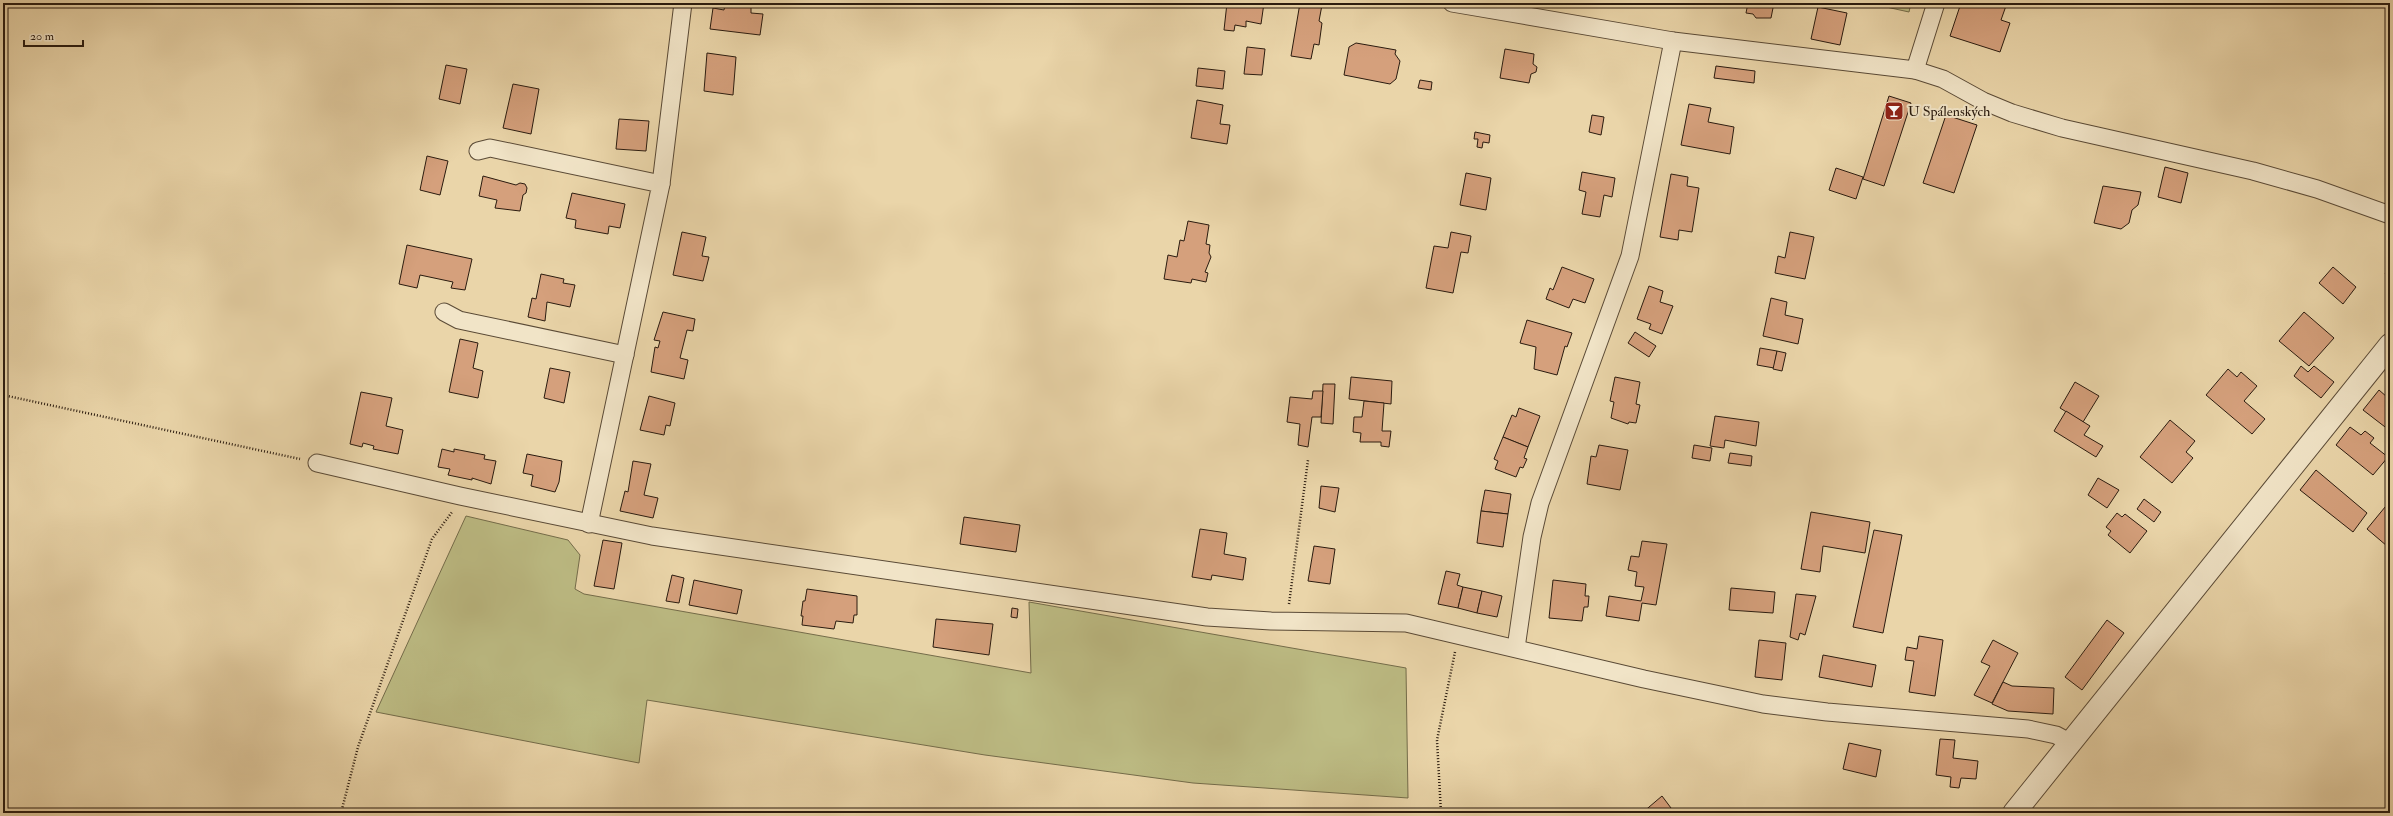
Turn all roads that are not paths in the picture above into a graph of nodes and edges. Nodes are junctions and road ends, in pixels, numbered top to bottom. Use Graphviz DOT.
graph roads {
  1 [pos="683,3"];
  2 [pos="1452,3"];
  3 [pos="1936,3"];
  4 [pos="1673,41"];
  5 [pos="1915,70"];
  6 [pos="478,151"];
  7 [pos="661,184"];
  8 [pos="2390,215"];
  9 [pos="444,312"];
  10 [pos="2390,345"];
  11 [pos="626,355"];
  12 [pos="317,463"];
  13 [pos="589,524"];
  14 [pos="1516,648"];
  15 [pos="2071,743"];
  16 [pos="2014,813"];
  1 -- 7 [label="street"];
  2 -- 4 [label="street"];
  3 -- 5 [label="street"];
  4 -- 5 [label="street"];
  4 -- 14 [label="street"];
  5 -- 8 [label="street"];
  6 -- 7 [label="street"];
  7 -- 11 [label="street"];
  9 -- 11 [label="street"];
  10 -- 15 [label="street"];
  11 -- 13 [label="street"];
  12 -- 13 [label="street"];
  13 -- 14 [label="street"];
  14 -- 15 [label="street"];
  15 -- 16 [label="street"];
}
